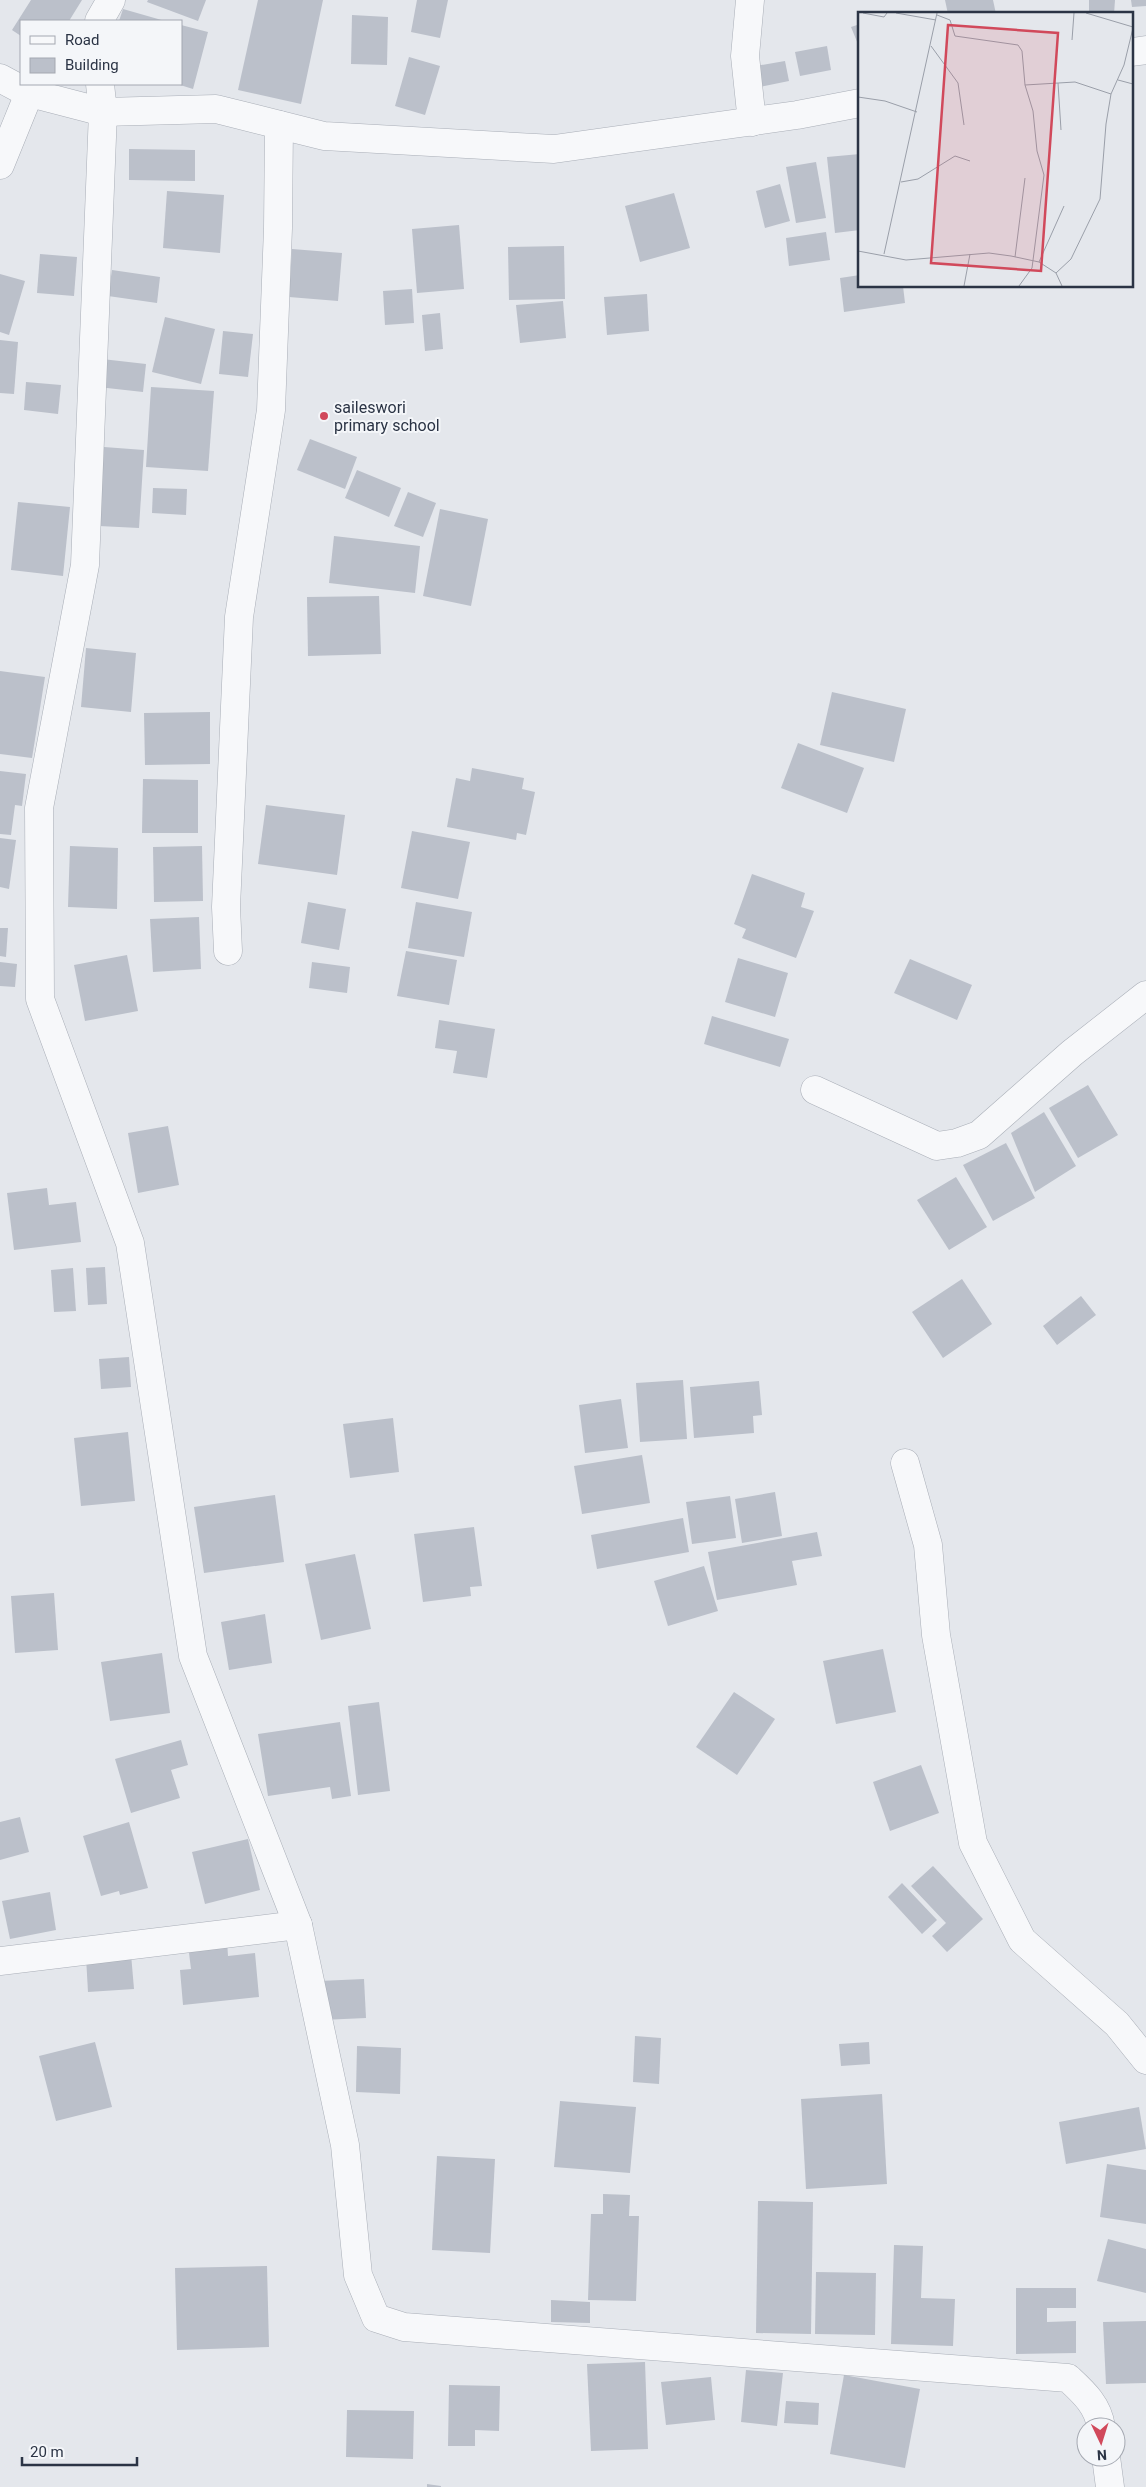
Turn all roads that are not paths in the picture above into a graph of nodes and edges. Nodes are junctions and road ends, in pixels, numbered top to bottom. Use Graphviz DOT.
graph roads {
  1 [pos="111,0"];
  2 [pos="750,0"];
  3 [pos="100,20"];
  4 [pos="0,78"];
  5 [pos="100,85"];
  6 [pos="26,92"];
  7 [pos="858,104"];
  8 [pos="103,112"];
  9 [pos="752,122"];
  10 [pos="279,125"];
  11 [pos="0,165"];
  12 [pos="228,951"];
  13 [pos="1146,996"];
  14 [pos="815,1090"];
  15 [pos="905,1463"];
  16 [pos="298,1925"];
  17 [pos="0,1961"];
  18 [pos="1146,2060"];
  19 [pos="1100,2417"];
  20 [pos="1107,2467"];
  21 [pos="1110,2487"];
  1 -- 3 [label="street"];
  2 -- 9 [label="street"];
  4 -- 6 [label="street"];
  5 -- 8 [label="street"];
  6 -- 8 [label="street"];
  6 -- 11 [label="street"];
  7 -- 9 [label="street"];
  8 -- 10 [label="street"];
  8 -- 16 [label="street"];
  9 -- 10 [label="street"];
  10 -- 12 [label="street"];
  13 -- 14 [label="street"];
  15 -- 18 [label="street"];
  16 -- 17 [label="street"];
  16 -- 19 [label="street"];
  20 -- 21 [label="street"];
}
